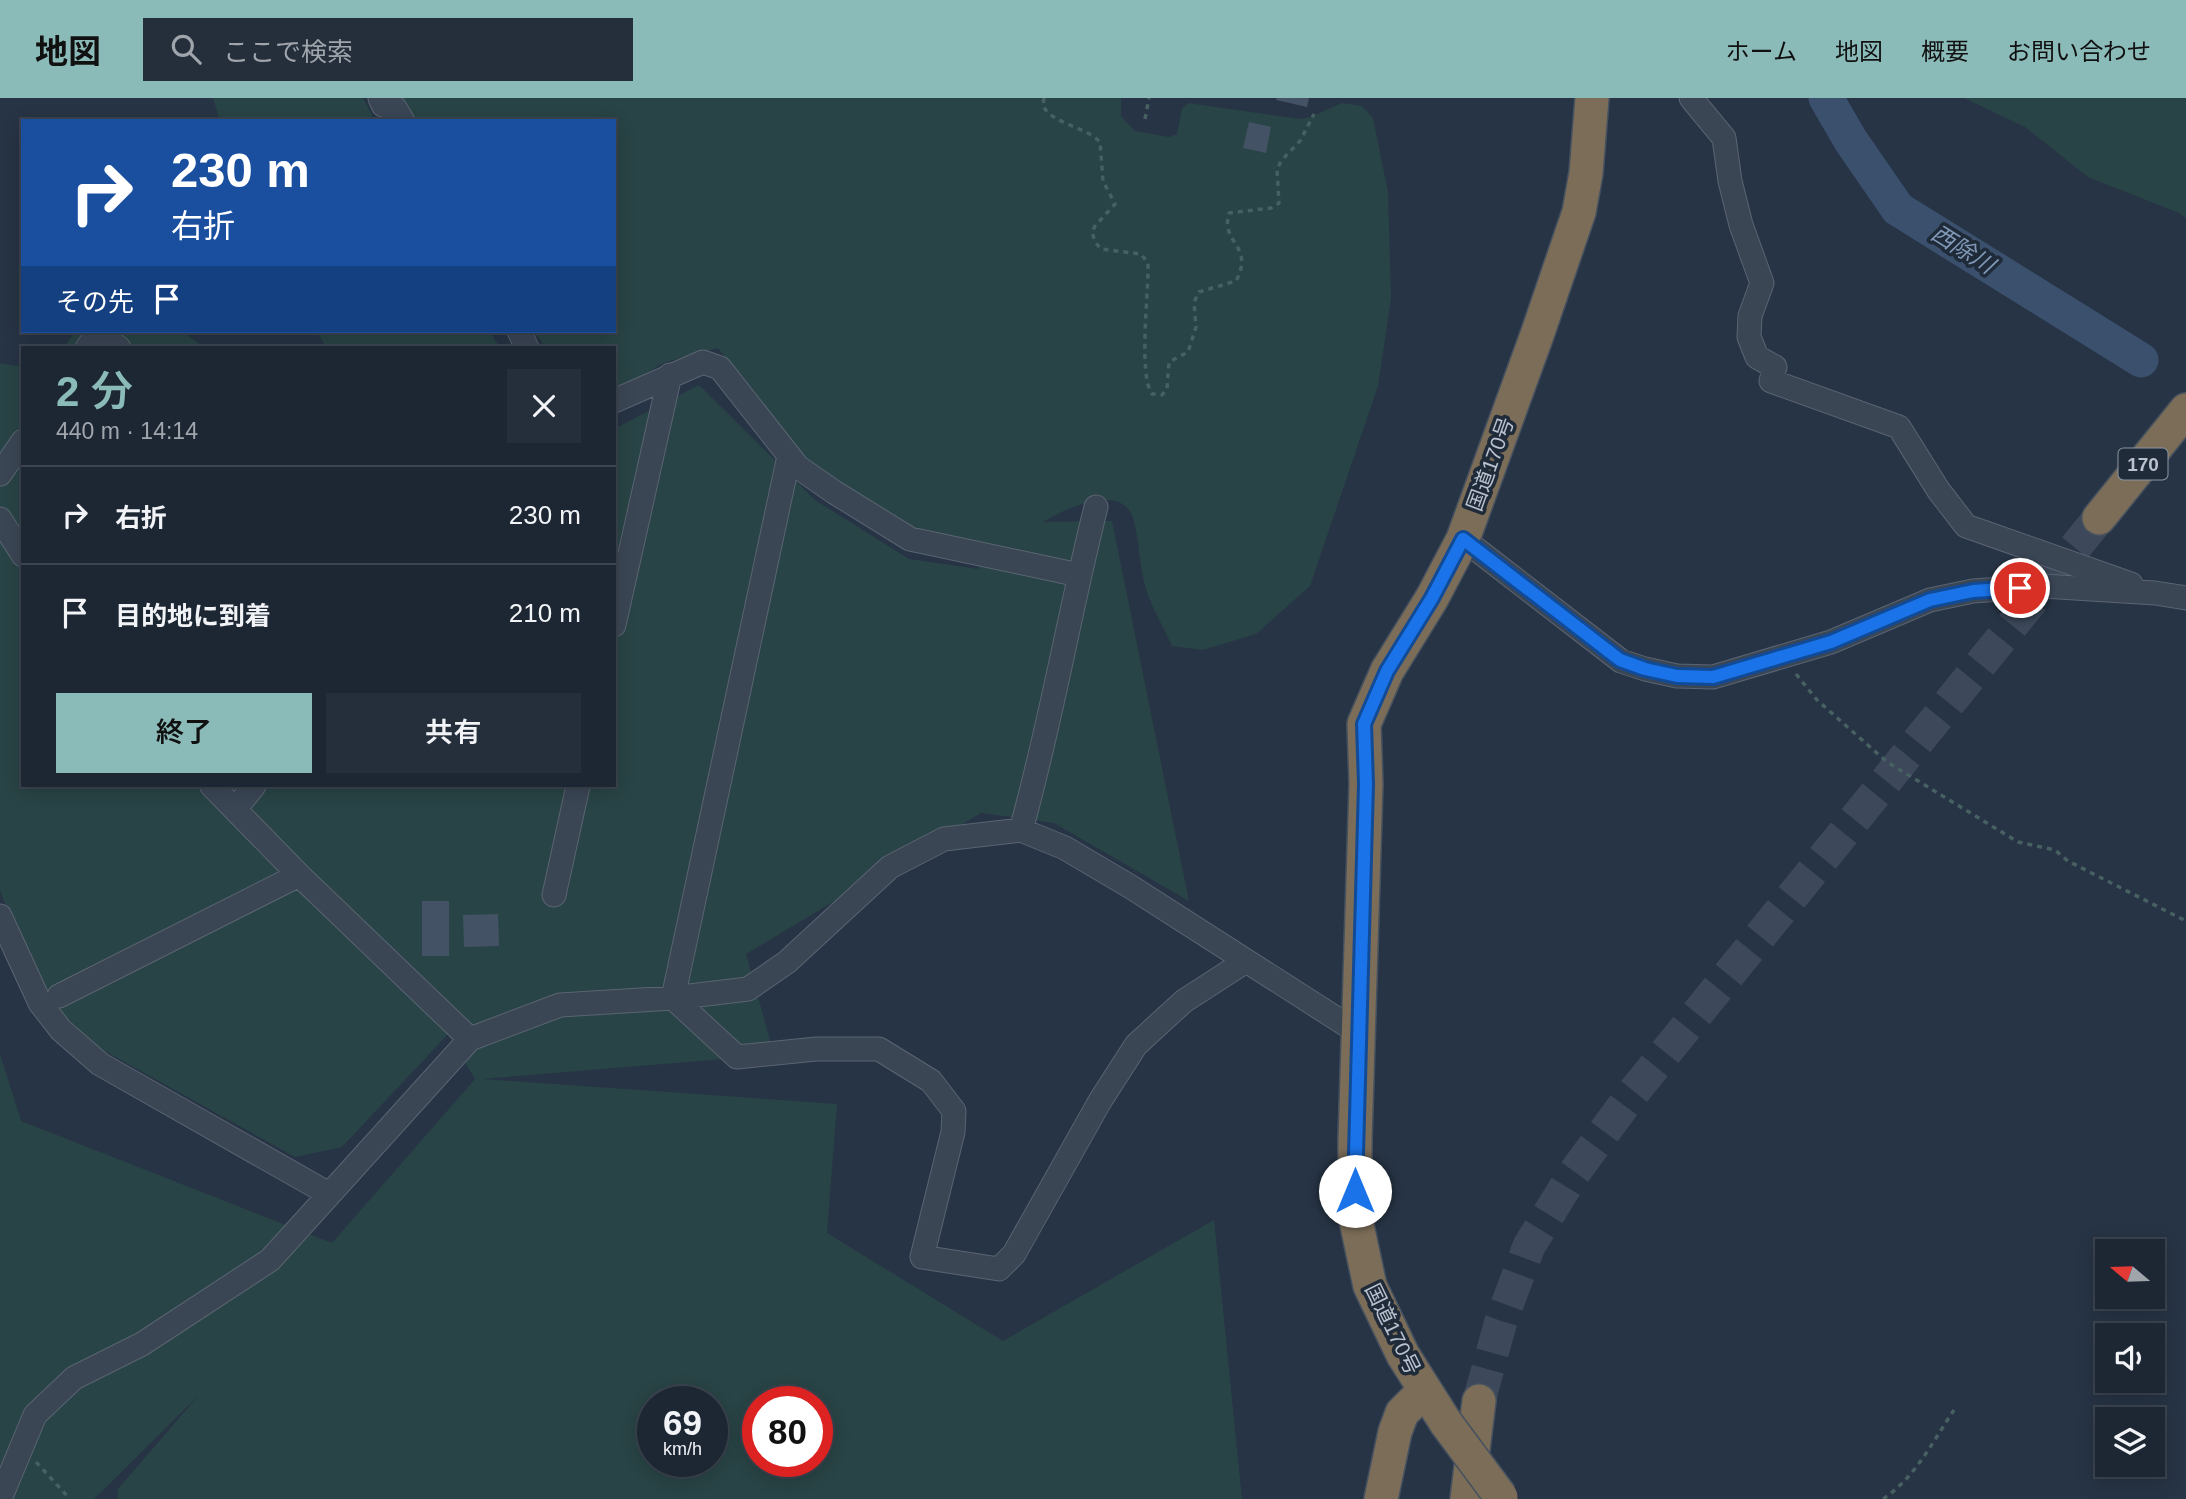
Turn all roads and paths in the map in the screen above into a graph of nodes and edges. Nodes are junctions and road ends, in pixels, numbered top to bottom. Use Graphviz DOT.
graph roads {
  1 [pos="380,98"];
  2 [pos="1044,98"];
  3 [pos="1149,98"];
  4 [pos="1592,98"];
  5 [pos="1691,98"];
  6 [pos="1314,114"];
  7 [pos="402,119"];
  8 [pos="1145,120"];
  9 [pos="100,333"];
  10 [pos="116,346"];
  11 [pos="670,375"];
  12 [pos="616,400"];
  13 [pos="2186,410"];
  14 [pos="21,444"];
  15 [pos="789,456"];
  16 [pos="0,474"];
  17 [pos="1096,507"];
  18 [pos="2099,518"];
  19 [pos="0,519"];
  20 [pos="1463,539"];
  21 [pos="21,552"];
  22 [pos="1079,575"];
  23 [pos="2155,593"];
  24 [pos="2186,598"];
  25 [pos="616,616"];
  26 [pos="1781,656"];
  27 [pos="213,787"];
  28 [pos="253,787"];
  29 [pos="578,787"];
  30 [pos="235,809"];
  31 [pos="1021,830"];
  32 [pos="299,875"];
  33 [pos="554,895"];
  34 [pos="0,916"];
  35 [pos="2186,921"];
  36 [pos="1246,961"];
  37 [pos="59,996"];
  38 [pos="673,998"];
  39 [pos="1359,1033"];
  40 [pos="470,1039"];
  41 [pos="329,1194"];
  42 [pos="1424,1391"];
  43 [pos="1479,1401"];
  44 [pos="1954,1410"];
  45 [pos="22,1446"];
  46 [pos="1502,1498"];
  47 [pos="0,1499"];
  48 [pos="70,1499"];
  49 [pos="1381,1499"];
  50 [pos="1395,1499"];
  51 [pos="1466,1499"];
  52 [pos="1883,1499"];
  1 -- 7 [label="street"];
  2 -- 6 [label="path"];
  3 -- 8 [label="path"];
  4 -- 20 [label="highway, 国道170号"];
  5 -- 23 [label="street"];
  9 -- 10 [label="street"];
  11 -- 12 [label="street"];
  11 -- 15 [label="street"];
  11 -- 25 [label="street"];
  13 -- 18 [label="highway, 170"];
  14 -- 16 [label="street"];
  15 -- 22 [label="street"];
  15 -- 38 [label="street"];
  17 -- 22 [label="street"];
  19 -- 21 [label="street"];
  20 -- 26 [label="street"];
  20 -- 39 [label="highway, 国道170号"];
  22 -- 31 [label="street"];
  23 -- 24 [label="street"];
  23 -- 26 [label="street"];
  26 -- 35 [label="path"];
  27 -- 30 [label="street"];
  28 -- 30 [label="street"];
  29 -- 33 [label="street"];
  30 -- 32 [label="street"];
  31 -- 36 [label="street"];
  31 -- 38 [label="street"];
  32 -- 37 [label="street"];
  32 -- 40 [label="street"];
  34 -- 41 [label="street"];
  36 -- 38 [label="street"];
  36 -- 39 [label="street"];
  38 -- 40 [label="street"];
  39 -- 42 [label="highway, 国道170号"];
  40 -- 41 [label="street"];
  41 -- 45 [label="street"];
  42 -- 46 [label="highway, 国道170号, bridge"];
  42 -- 49 [label="highway"];
  42 -- 50 [label="highway"];
  43 -- 51 [label="highway"];
  44 -- 52 [label="path"];
  45 -- 47 [label="street"];
  45 -- 48 [label="path"];
}
